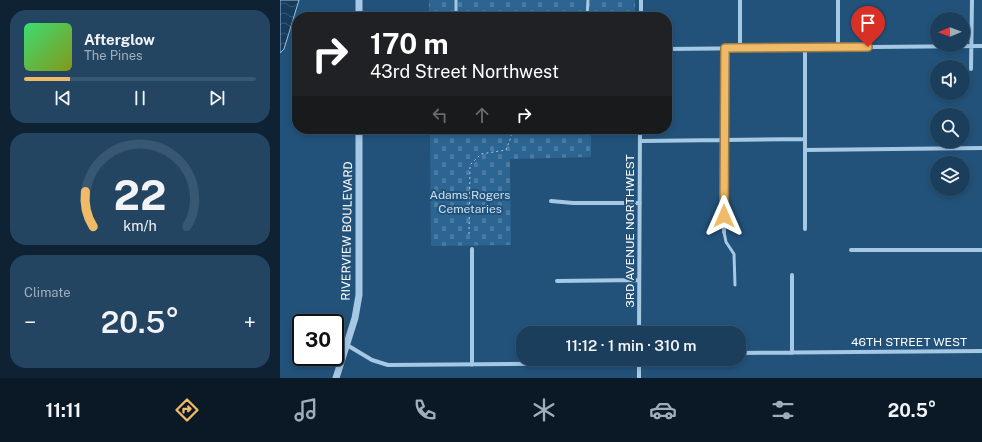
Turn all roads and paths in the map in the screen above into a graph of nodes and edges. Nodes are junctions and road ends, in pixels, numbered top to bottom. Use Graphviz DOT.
graph roads {
  1 [pos="359,0"];
  2 [pos="456,0"];
  3 [pos="588,0"];
  4 [pos="641,0"];
  5 [pos="740,0"];
  6 [pos="838,0"];
  7 [pos="972,0"];
  8 [pos="359,12"];
  9 [pos="456,12"];
  10 [pos="587,12"];
  11 [pos="641,12"];
  12 [pos="982,46"];
  13 [pos="838,47"];
  14 [pos="971,47"];
  15 [pos="725,48"];
  16 [pos="740,48"];
  17 [pos="806,48"];
  18 [pos="672,49"];
  19 [pos="971,69"];
  20 [pos="359,134"];
  21 [pos="510,134"];
  22 [pos="640,134"];
  23 [pos="805,138"];
  24 [pos="724,139"];
  25 [pos="640,141"];
  26 [pos="982,148"];
  27 [pos="805,150"];
  28 [pos="551,201"];
  29 [pos="640,203"];
  30 [pos="805,229"];
  31 [pos="724,232"];
  32 [pos="469,234"];
  33 [pos="472,249"];
  34 [pos="850,250"];
  35 [pos="982,250"];
  36 [pos="792,275"];
  37 [pos="639,280"];
  38 [pos="557,281"];
  39 [pos="736,285"];
  40 [pos="639,326"];
  41 [pos="347,345"];
  42 [pos="982,351"];
  43 [pos="746,353"];
  44 [pos="792,353"];
  45 [pos="516,364"];
  46 [pos="472,365"];
  47 [pos="639,366"];
  48 [pos="336,378"];
  49 [pos="639,378"];
  1 -- 8 [label="street"];
  2 -- 9 [label="lane"];
  3 -- 10 [label="lane"];
  4 -- 11 [label="street"];
  5 -- 16 [label="street"];
  6 -- 13 [label="street"];
  7 -- 14 [label="street"];
  12 -- 14 [label="street"];
  13 -- 14 [label="street"];
  13 -- 17 [label="street"];
  14 -- 19 [label="street"];
  15 -- 16 [label="street"];
  15 -- 18 [label="street"];
  15 -- 24 [label="street"];
  16 -- 17 [label="street"];
  17 -- 23 [label="street"];
  20 -- 41 [label="street, RIVERVIEW BOULEVARD"];
  21 -- 32 [label="path"];
  22 -- 25 [label="street, 3RD AVENUE NORTHWEST"];
  23 -- 24 [label="street"];
  23 -- 27 [label="street"];
  24 -- 25 [label="street"];
  24 -- 31 [label="street"];
  25 -- 29 [label="street, 3RD AVENUE NORTHWEST"];
  26 -- 27 [label="street"];
  27 -- 30 [label="street"];
  28 -- 29 [label="street"];
  29 -- 37 [label="street, 3RD AVENUE NORTHWEST"];
  31 -- 39 [label="lane"];
  33 -- 46 [label="street"];
  34 -- 35 [label="street"];
  36 -- 44 [label="street"];
  37 -- 38 [label="street"];
  37 -- 40 [label="street, 3RD AVENUE NORTHWEST"];
  41 -- 46 [label="street"];
  41 -- 48 [label="street, RIVERVIEW BOULEVARD"];
  42 -- 44 [label="street, 46TH STREET WEST"];
  43 -- 44 [label="street, 46TH STREET WEST"];
  45 -- 46 [label="street"];
  47 -- 49 [label="street"];
}
